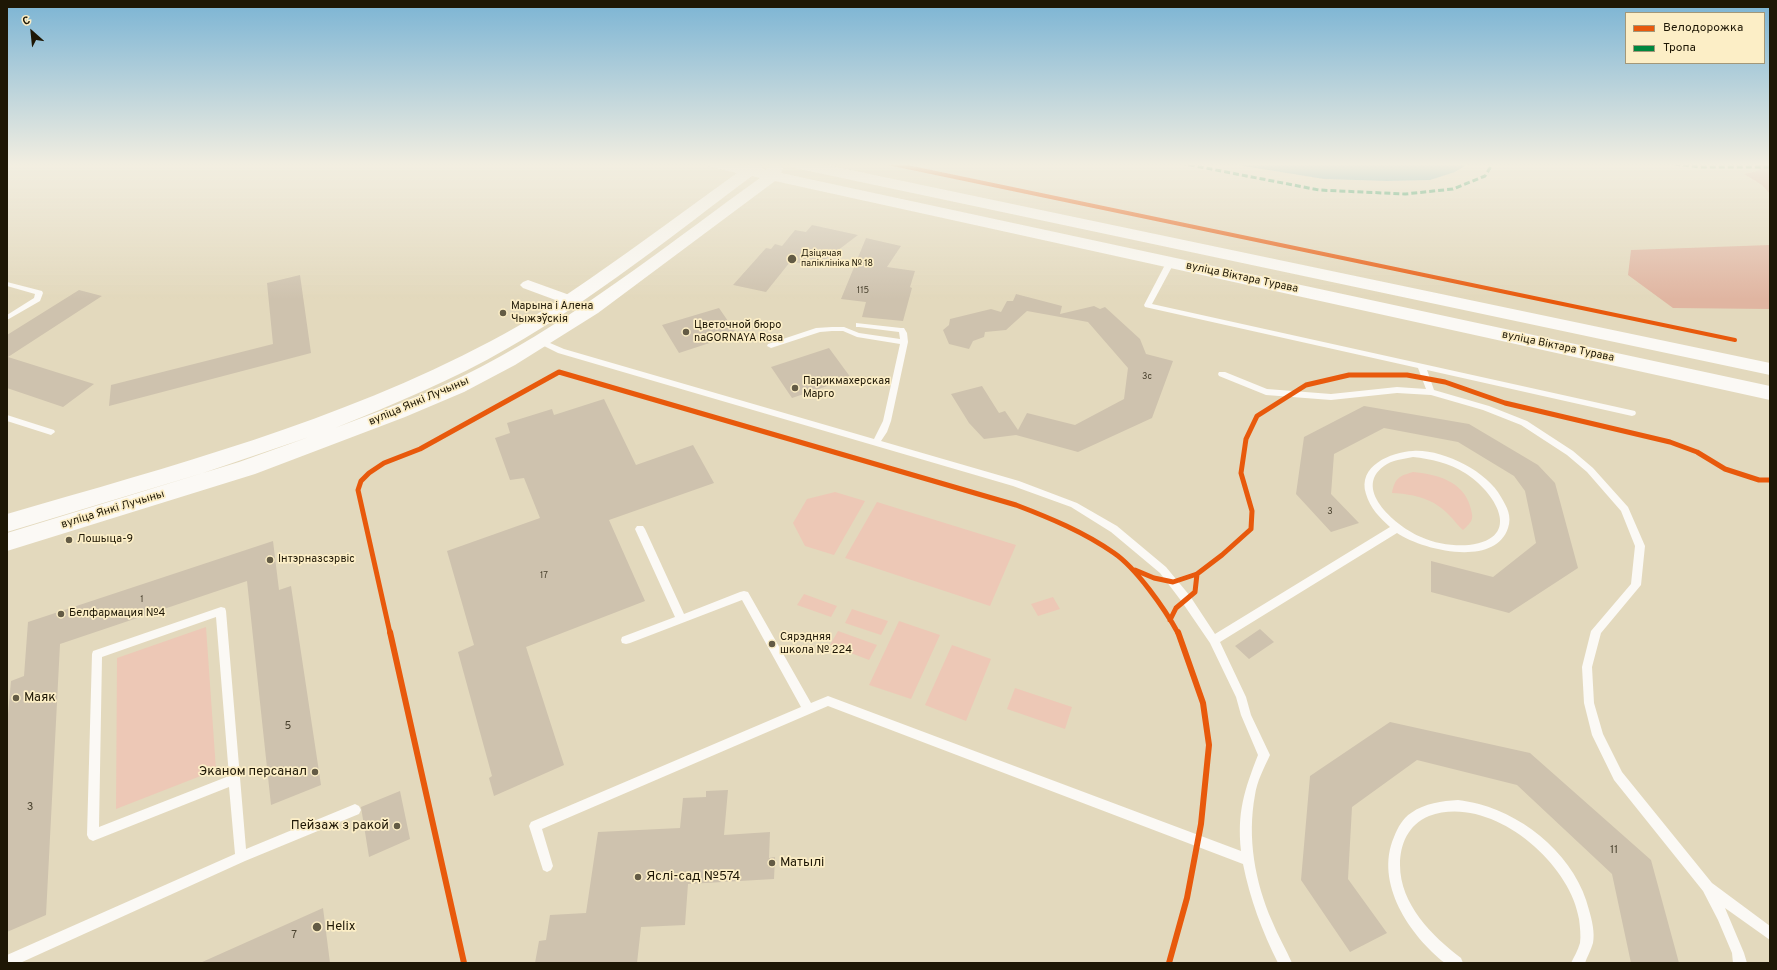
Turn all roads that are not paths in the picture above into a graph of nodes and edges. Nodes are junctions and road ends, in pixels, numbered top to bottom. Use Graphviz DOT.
graph roads {
  1 [pos="698,208"];
  2 [pos="721,208"];
  3 [pos="943,208"];
  4 [pos="1009,208"];
  5 [pos="1170,262"];
  6 [pos="7,284"];
  7 [pos="528,285"];
  8 [pos="569,300"];
  9 [pos="7,318"];
  10 [pos="859,325"];
  11 [pos="540,342"];
  12 [pos="904,342"];
  13 [pos="771,346"];
  14 [pos="1422,367"];
  15 [pos="1770,369"];
  16 [pos="1222,374"];
  17 [pos="1431,392"];
  18 [pos="1770,393"];
  19 [pos="1632,413"];
  20 [pos="7,418"];
  21 [pos="51,432"];
  22 [pos="876,444"];
  23 [pos="7,523"];
  24 [pos="1397,528"];
  25 [pos="640,529"];
  26 [pos="7,542"];
  27 [pos="681,619"];
  28 [pos="626,640"];
  29 [pos="1214,640"];
  30 [pos="808,709"];
  31 [pos="235,779"];
  32 [pos="355,810"];
  33 [pos="241,857"];
  34 [pos="1248,860"];
  35 [pos="547,866"];
  36 [pos="1707,887"];
  37 [pos="1770,934"];
  38 [pos="1444,959"];
  39 [pos="7,962"];
  40 [pos="1285,963"];
  41 [pos="1456,963"];
  42 [pos="1578,963"];
  43 [pos="1740,963"];
  1 -- 8 [label="main road, вуліца Янкі Лучыны"];
  2 -- 11 [label="main road, вуліца Янкі Лучыны"];
  3 -- 5 [label="main road, вуліца Віктара Турава"];
  4 -- 15 [label="main road, вуліца Віктара Турава"];
  5 -- 14 [label="lane"];
  5 -- 18 [label="main road, вуліца Віктара Турава"];
  6 -- 9 [label="lane"];
  7 -- 8 [label="street"];
  8 -- 23 [label="main road, вуліца Янкі Лучыны"];
  10 -- 12 [label="lane"];
  11 -- 22 [label="lane"];
  11 -- 26 [label="main road, вуліца Янкі Лучыны"];
  12 -- 13 [label="lane"];
  12 -- 22 [label="lane"];
  14 -- 17 [label="lane"];
  14 -- 19 [label="lane"];
  16 -- 17 [label="lane"];
  17 -- 36 [label="lane"];
  20 -- 21 [label="lane"];
  22 -- 29 [label="lane"];
  24 -- 24 [label="lane"];
  24 -- 29 [label="lane"];
  25 -- 27 [label="lane"];
  27 -- 28 [label="lane"];
  27 -- 30 [label="lane"];
  29 -- 34 [label="lane"];
  30 -- 34 [label="lane"];
  30 -- 35 [label="lane"];
  31 -- 31 [label="lane"];
  31 -- 33 [label="lane"];
  32 -- 33 [label="lane"];
  33 -- 39 [label="lane"];
  34 -- 40 [label="lane"];
  36 -- 37 [label="lane"];
  36 -- 43 [label="lane"];
  38 -- 41 [label="lane"];
  38 -- 42 [label="lane"];
}
